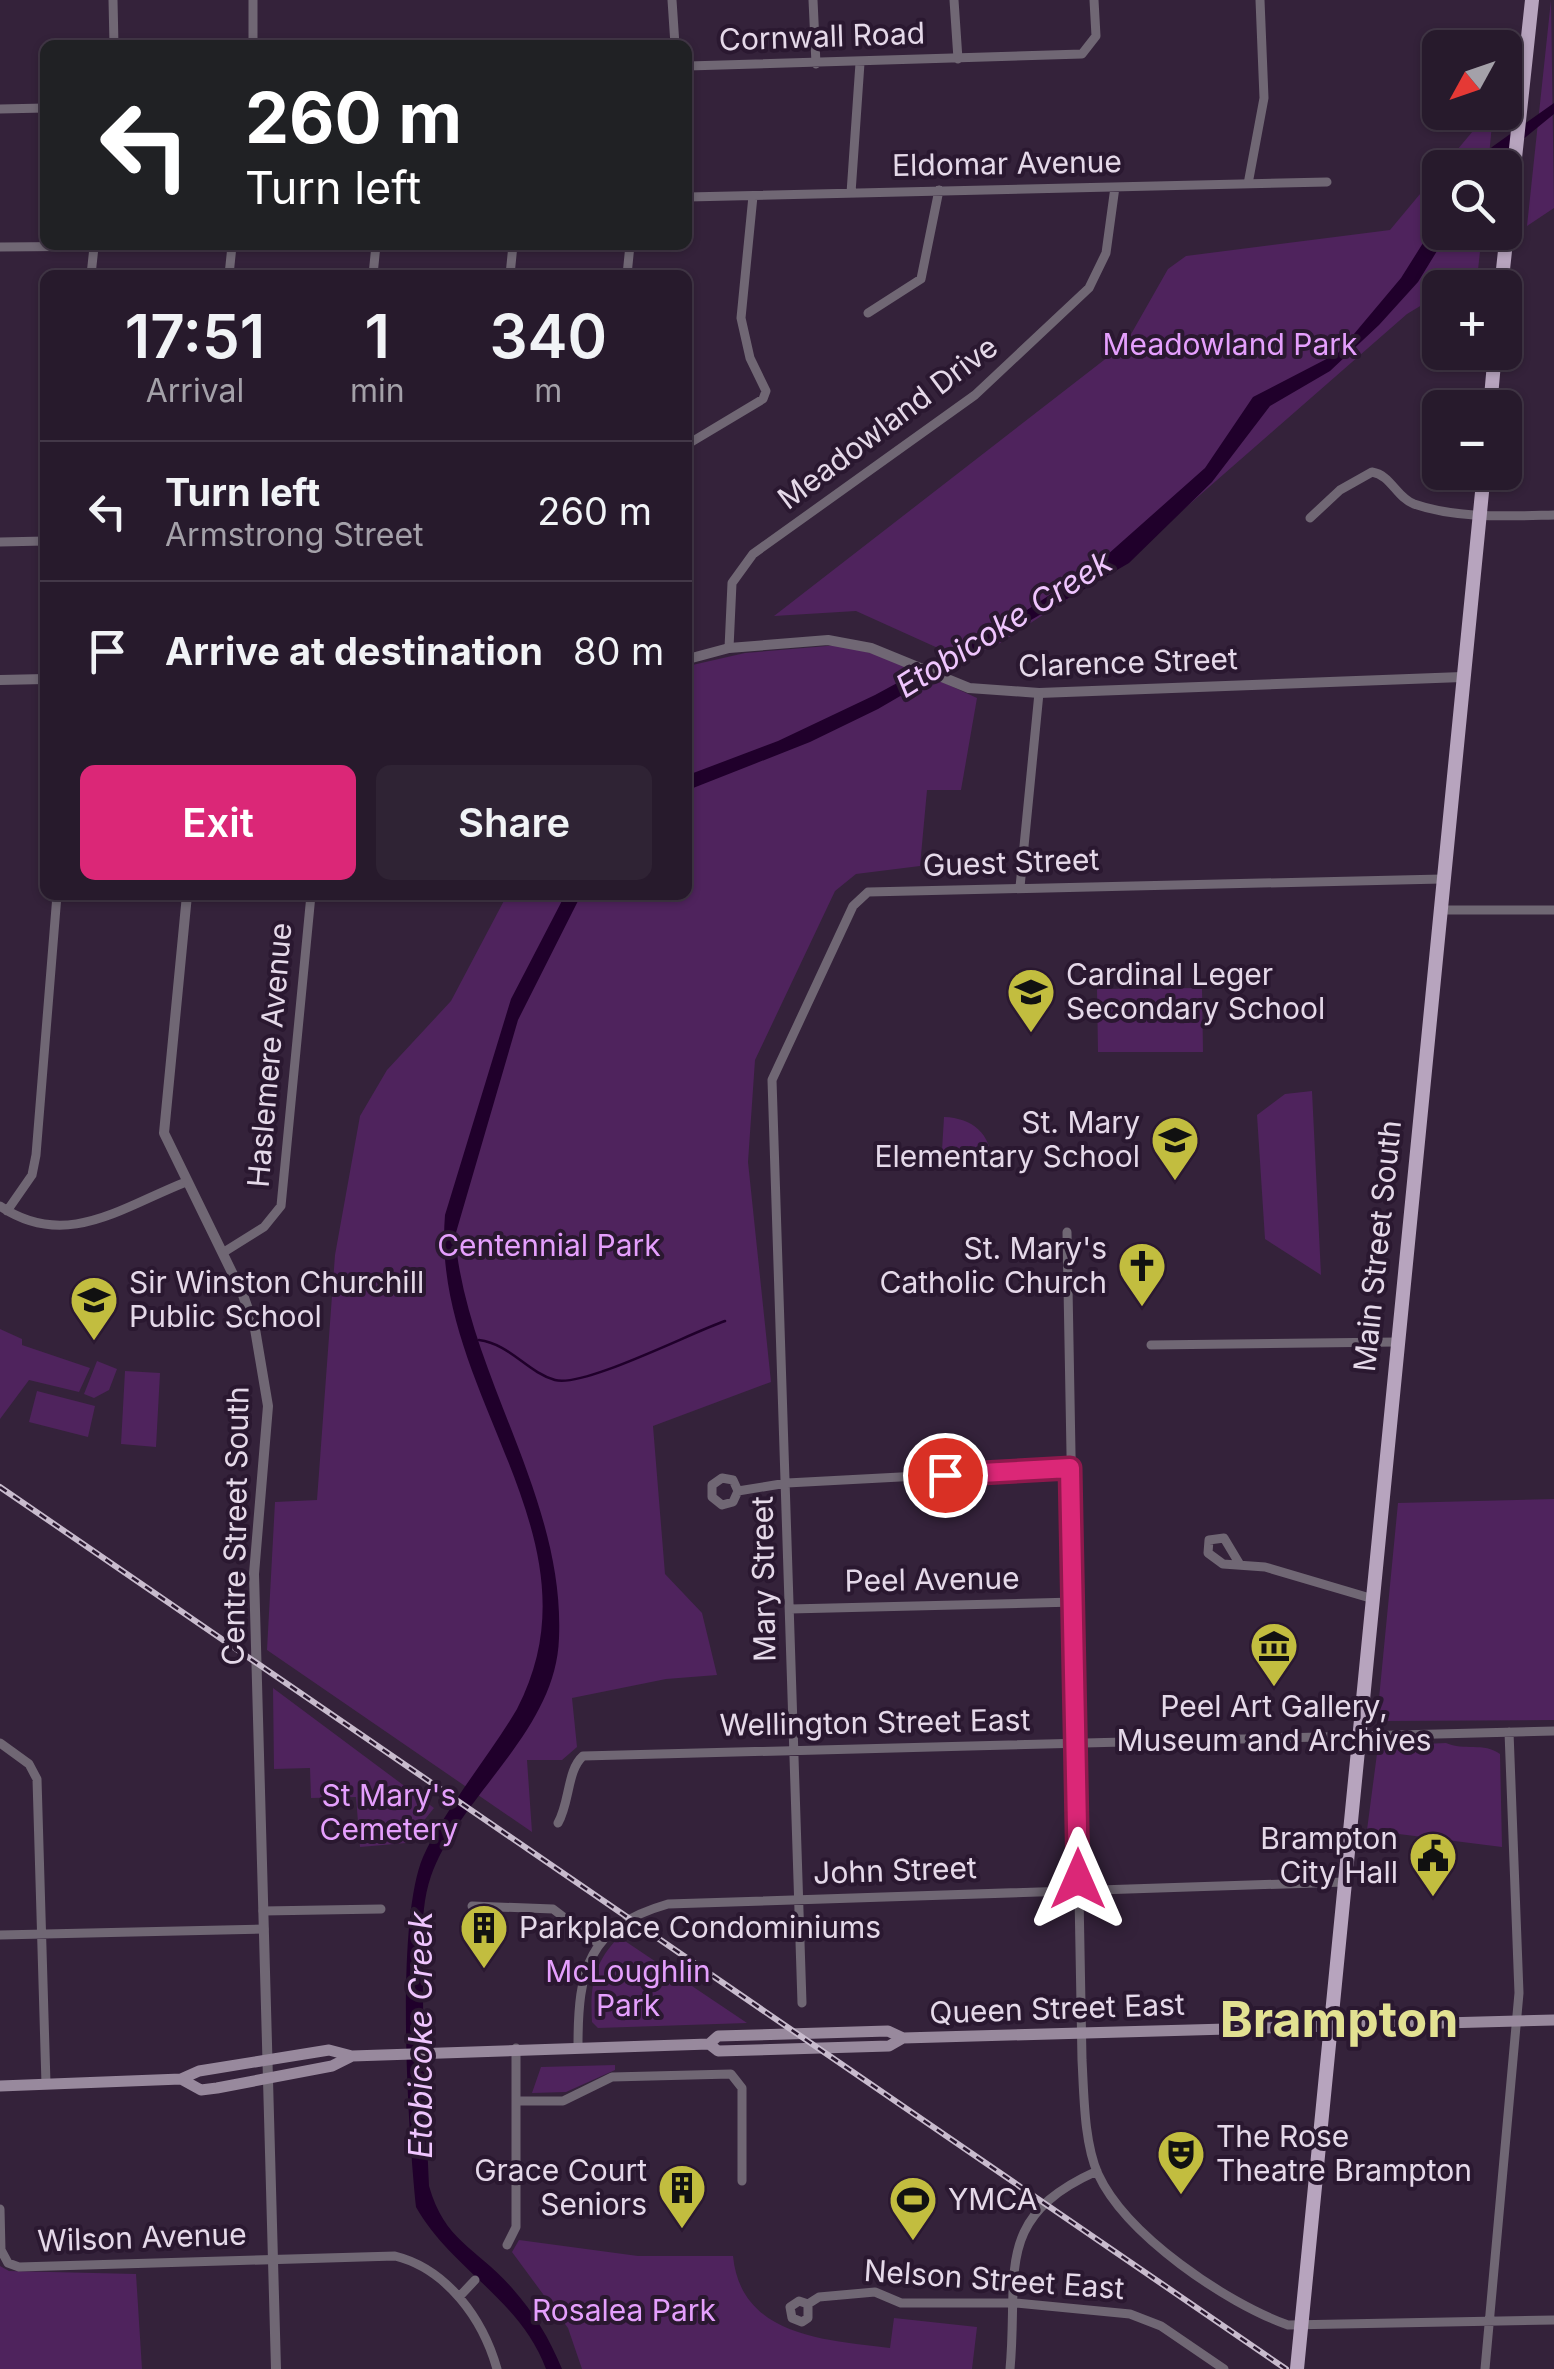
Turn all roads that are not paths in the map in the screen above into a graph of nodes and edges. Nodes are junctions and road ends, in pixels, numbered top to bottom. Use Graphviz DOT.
graph roads {
  1 [pos="113,0"];
  2 [pos="252,0"];
  3 [pos="672,0"];
  4 [pos="814,0"];
  5 [pos="954,0"];
  6 [pos="1094,0"];
  7 [pos="1260,0"];
  8 [pos="1532,0"];
  9 [pos="114,40"];
  10 [pos="253,40"];
  11 [pos="675,40"];
  12 [pos="958,59"];
  13 [pos="860,63"];
  14 [pos="816,64"];
  15 [pos="692,66"];
  16 [pos="40,108"];
  17 [pos="0,109"];
  18 [pos="1328,182"];
  19 [pos="1248,184"];
  20 [pos="1116,187"];
  21 [pos="939,190"];
  22 [pos="850,193"];
  23 [pos="692,196"];
  24 [pos="754,196"];
  25 [pos="0,248"];
  26 [pos="40,248"];
  27 [pos="1503,270"];
  28 [pos="868,313"];
  29 [pos="692,442"];
  30 [pos="1482,490"];
  31 [pos="1480,514"];
  32 [pos="1554,515"];
  33 [pos="1310,518"];
  34 [pos="40,541"];
  35 [pos="0,542"];
  36 [pos="728,648"];
  37 [pos="692,658"];
  38 [pos="1462,677"];
  39 [pos="40,679"];
  40 [pos="0,680"];
  41 [pos="1039,693"];
  42 [pos="1442,879"];
  43 [pos="1020,887"];
  44 [pos="57,900"];
  45 [pos="186,900"];
  46 [pos="311,900"];
  47 [pos="1439,910"];
  48 [pos="1554,910"];
  49 [pos="775,1154"];
  50 [pos="186,1182"];
  51 [pos="3,1208"];
  52 [pos="1066,1232"];
  53 [pos="224,1252"];
  54 [pos="1397,1342"];
  55 [pos="1152,1345"];
  56 [pos="1070,1468"];
  57 [pos="786,1483"];
  58 [pos="738,1491"];
  59 [pos="1239,1562"];
  60 [pos="1370,1598"];
  61 [pos="1075,1602"];
  62 [pos="790,1609"];
  63 [pos="1554,1730"];
  64 [pos="1509,1732"];
  65 [pos="1356,1735"];
  66 [pos="0,1743"];
  67 [pos="1078,1743"];
  68 [pos="793,1749"];
  69 [pos="558,1823"];
  70 [pos="1345,1882"];
  71 [pos="1078,1890"];
  72 [pos="798,1899"];
  73 [pos="472,1906"];
  74 [pos="381,1910"];
  75 [pos="264,1911"];
  76 [pos="264,1929"];
  77 [pos="44,1934"];
  78 [pos="0,1935"];
  79 [pos="599,1944"];
  80 [pos="802,2003"];
  81 [pos="1554,2020"];
  82 [pos="1516,2021"];
  83 [pos="1331,2026"];
  84 [pos="1082,2033"];
  85 [pos="578,2046"];
  86 [pos="516,2048"];
  87 [pos="352,2056"];
  88 [pos="267,2061"];
  89 [pos="181,2079"];
  90 [pos="267,2079"];
  91 [pos="46,2084"];
  92 [pos="0,2086"];
  93 [pos="516,2101"];
  94 [pos="1096,2171"];
  95 [pos="742,2181"];
  96 [pos="0,2210"];
  97 [pos="508,2245"];
  98 [pos="274,2258"];
  99 [pos="475,2280"];
  100 [pos="460,2296"];
  101 [pos="1016,2303"];
  102 [pos="808,2304"];
  103 [pos="1554,2320"];
  104 [pos="1489,2322"];
  105 [pos="1302,2326"];
  106 [pos="276,2369"];
  107 [pos="496,2369"];
  108 [pos="1010,2369"];
  109 [pos="1224,2369"];
  110 [pos="1297,2369"];
  111 [pos="1485,2369"];
  1 -- 9 [label="street"];
  2 -- 10 [label="street"];
  3 -- 11 [label="street"];
  4 -- 14 [label="street"];
  5 -- 12 [label="street"];
  6 -- 12 [label="street, Cornwall Road"];
  7 -- 19 [label="street"];
  8 -- 27 [label="main road"];
  12 -- 13 [label="street, Cornwall Road"];
  13 -- 14 [label="street, Cornwall Road"];
  13 -- 22 [label="street"];
  14 -- 15 [label="street, Cornwall Road"];
  16 -- 17 [label="street"];
  18 -- 19 [label="street, Eldomar Avenue"];
  19 -- 20 [label="street, Eldomar Avenue"];
  20 -- 21 [label="street, Eldomar Avenue"];
  20 -- 36 [label="street, Meadowland Drive"];
  21 -- 22 [label="street, Eldomar Avenue"];
  21 -- 28 [label="street"];
  22 -- 24 [label="street, Eldomar Avenue"];
  23 -- 24 [label="street, Eldomar Avenue"];
  24 -- 29 [label="street"];
  25 -- 26 [label="street"];
  30 -- 31 [label="main road, Main Street South"];
  31 -- 32 [label="street"];
  31 -- 33 [label="street"];
  31 -- 38 [label="main road, Main Street South"];
  34 -- 35 [label="street"];
  36 -- 37 [label="street, Clarence Street"];
  36 -- 41 [label="street, Clarence Street"];
  38 -- 41 [label="street, Clarence Street"];
  38 -- 42 [label="main road, Main Street South"];
  39 -- 40 [label="street"];
  41 -- 43 [label="street"];
  42 -- 43 [label="street, Guest Street"];
  42 -- 47 [label="main road, Main Street South"];
  43 -- 49 [label="street, Guest Street"];
  44 -- 51 [label="street"];
  45 -- 50 [label="street, Centre Street South"];
  46 -- 53 [label="street, Haslemere Avenue"];
  47 -- 48 [label="street"];
  47 -- 54 [label="main road, Main Street South"];
  49 -- 57 [label="street, Mary Street"];
  50 -- 51 [label="street"];
  50 -- 53 [label="street, Centre Street South"];
  52 -- 56 [label="street"];
  53 -- 75 [label="street, Centre Street South"];
  54 -- 55 [label="street"];
  54 -- 60 [label="main road, Main Street South"];
  56 -- 57 [label="street"];
  56 -- 61 [label="street"];
  57 -- 58 [label="street"];
  57 -- 62 [label="street, Mary Street"];
  59 -- 60 [label="street"];
  60 -- 65 [label="main road, Main Street South"];
  61 -- 62 [label="street, Peel Avenue"];
  61 -- 67 [label="street"];
  62 -- 68 [label="street, Mary Street"];
  63 -- 64 [label="street, Wellington Street East"];
  64 -- 65 [label="street, Wellington Street East"];
  64 -- 82 [label="street"];
  65 -- 67 [label="street, Wellington Street East"];
  65 -- 70 [label="main road, Main Street South"];
  66 -- 77 [label="street"];
  67 -- 68 [label="street, Wellington Street East"];
  67 -- 71 [label="street"];
  68 -- 69 [label="street, Wellington Street East"];
  68 -- 72 [label="street, Mary Street"];
  70 -- 71 [label="street, John Street"];
  70 -- 83 [label="main road, Main Street South"];
  71 -- 72 [label="street, John Street"];
  71 -- 84 [label="street"];
  72 -- 79 [label="street, John Street"];
  72 -- 80 [label="street, Mary Street"];
  73 -- 79 [label="street"];
  74 -- 75 [label="street"];
  75 -- 76 [label="street, Centre Street South"];
  76 -- 77 [label="street"];
  76 -- 88 [label="street, Centre Street South"];
  77 -- 78 [label="street"];
  77 -- 91 [label="street"];
  79 -- 85 [label="street"];
  81 -- 82 [label="main road, Queen Street East"];
  82 -- 83 [label="main road, Queen Street East"];
  82 -- 104 [label="street"];
  83 -- 84 [label="main road, Queen Street East"];
  83 -- 105 [label="main road, Main Street South"];
  84 -- 85 [label="main road, Queen Street East"];
  84 -- 94 [label="street"];
  85 -- 86 [label="main road, Queen Street East"];
  86 -- 87 [label="main road, Queen Street East"];
  86 -- 93 [label="street"];
  87 -- 88 [label="main road, Queen Street East"];
  87 -- 90 [label="main road, Queen Street East"];
  88 -- 89 [label="main road, Queen Street East"];
  88 -- 90 [label="street, Centre Street South"];
  89 -- 90 [label="main road, Queen Street East"];
  89 -- 91 [label="main road, Queen Street East"];
  90 -- 98 [label="street, Centre Street South"];
  91 -- 92 [label="main road, Queen Street East"];
  93 -- 95 [label="street"];
  93 -- 97 [label="street"];
  94 -- 101 [label="street"];
  94 -- 105 [label="street"];
  96 -- 98 [label="street, Wilson Avenue"];
  98 -- 100 [label="street"];
  98 -- 106 [label="street, Centre Street South"];
  99 -- 100 [label="street"];
  100 -- 107 [label="street"];
  101 -- 102 [label="street, Nelson Street East"];
  101 -- 108 [label="street"];
  101 -- 109 [label="street, Nelson Street East"];
  103 -- 104 [label="street"];
  104 -- 105 [label="street"];
  104 -- 111 [label="street"];
  105 -- 110 [label="main road, Main Street South"];
}
